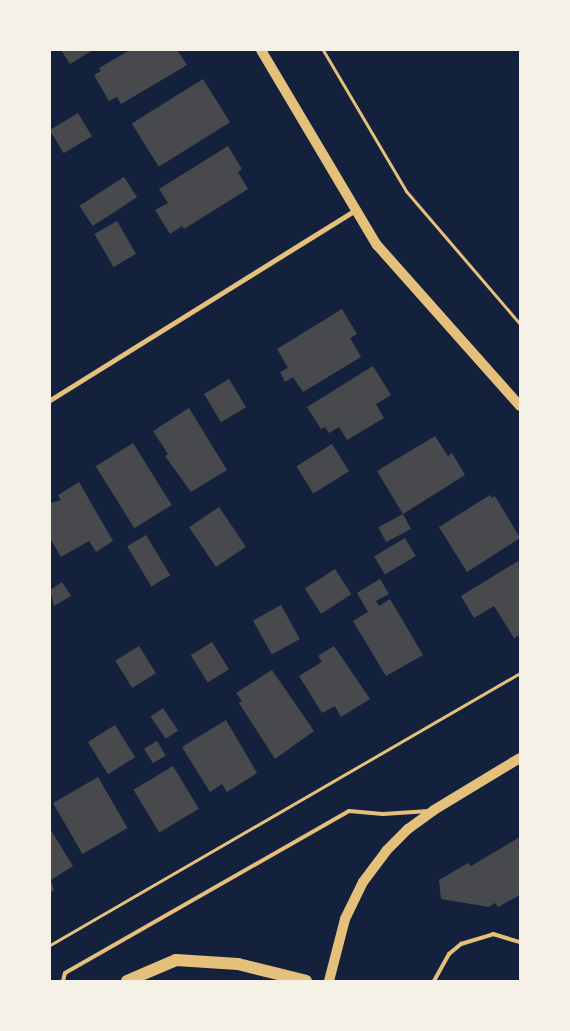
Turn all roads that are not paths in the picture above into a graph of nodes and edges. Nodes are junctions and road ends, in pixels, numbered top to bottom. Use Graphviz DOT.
graph roads {
  1 [pos="261,50"];
  2 [pos="356,210"];
  3 [pos="50,400"];
  4 [pos="520,406"];
  5 [pos="520,758"];
  6 [pos="434,810"];
  7 [pos="520,942"];
  8 [pos="63,981"];
  9 [pos="126,981"];
  10 [pos="306,981"];
  11 [pos="329,981"];
  12 [pos="434,981"];
  1 -- 2 [label="main road"];
  2 -- 3 [label="street"];
  2 -- 4 [label="main road"];
  5 -- 6 [label="main road"];
  6 -- 8 [label="lane"];
  6 -- 11 [label="main road"];
  7 -- 12 [label="lane"];
  9 -- 10 [label="main road"];
}
